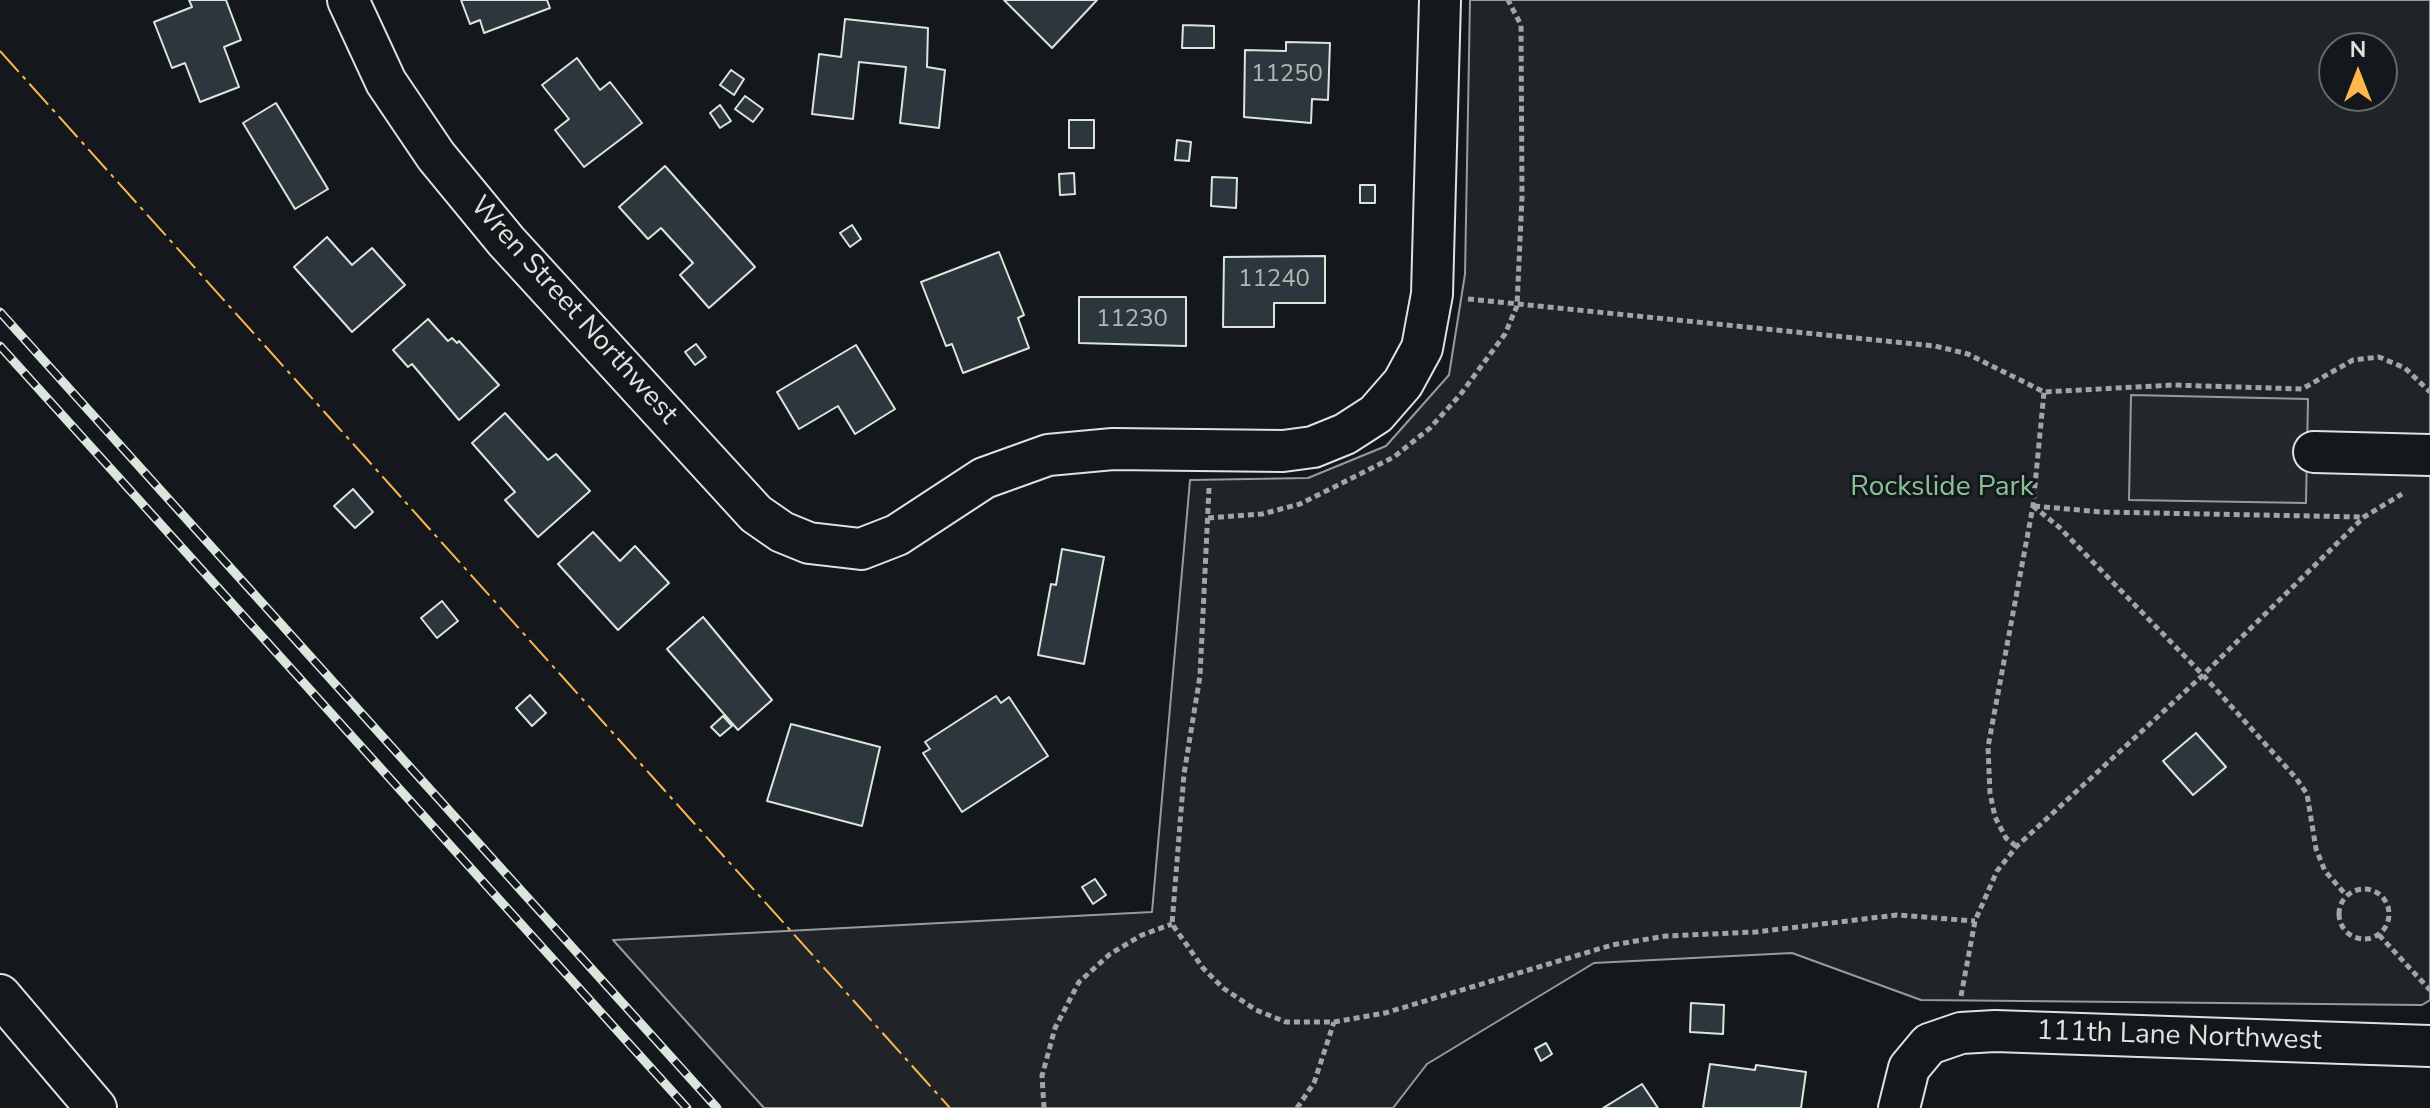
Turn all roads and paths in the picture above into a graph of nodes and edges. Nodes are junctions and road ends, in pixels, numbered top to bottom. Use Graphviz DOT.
graph roads {
  1 [pos="348,0"];
  2 [pos="1440,0"];
  3 [pos="1508,0"];
  4 [pos="1432,294"];
  5 [pos="1517,306"];
  6 [pos="2044,392"];
  7 [pos="2430,392"];
  8 [pos="1211,450"];
  9 [pos="2314,452"];
  10 [pos="2423,473"];
  11 [pos="2033,506"];
  12 [pos="2364,517"];
  13 [pos="2203,675"];
  14 [pos="2017,846"];
  15 [pos="2346,895"];
  16 [pos="1975,921"];
  17 [pos="1172,924"];
  18 [pos="2379,935"];
  19 [pos="2430,990"];
  20 [pos="0,995"];
  21 [pos="1334,1022"];
  22 [pos="1945,1038"];
  23 [pos="2430,1046"];
  24 [pos="96,1108"];
  25 [pos="1044,1108"];
  26 [pos="1297,1108"];
  27 [pos="1899,1108"];
  1 -- 8 [label="street, Wren Street Northwest"];
  2 -- 4 [label="street"];
  3 -- 5 [label="path"];
  4 -- 5 [label="path"];
  4 -- 8 [label="street"];
  5 -- 6 [label="path"];
  6 -- 7 [label="path"];
  6 -- 11 [label="path"];
  8 -- 17 [label="path"];
  9 -- 10 [label="street"];
  10 -- 12 [label="path"];
  11 -- 12 [label="path"];
  11 -- 13 [label="path"];
  11 -- 14 [label="path"];
  12 -- 13 [label="path"];
  13 -- 14 [label="path"];
  13 -- 15 [label="path"];
  14 -- 16 [label="path"];
  15 -- 18 [label="path"];
  15 -- 18 [label="path"];
  16 -- 21 [label="path"];
  16 -- 22 [label="path"];
  17 -- 21 [label="path"];
  17 -- 25 [label="path"];
  18 -- 19 [label="path"];
  20 -- 24 [label="street"];
  21 -- 26 [label="path"];
  22 -- 23 [label="street, 111th Lane Northwest"];
  22 -- 27 [label="street"];
}
